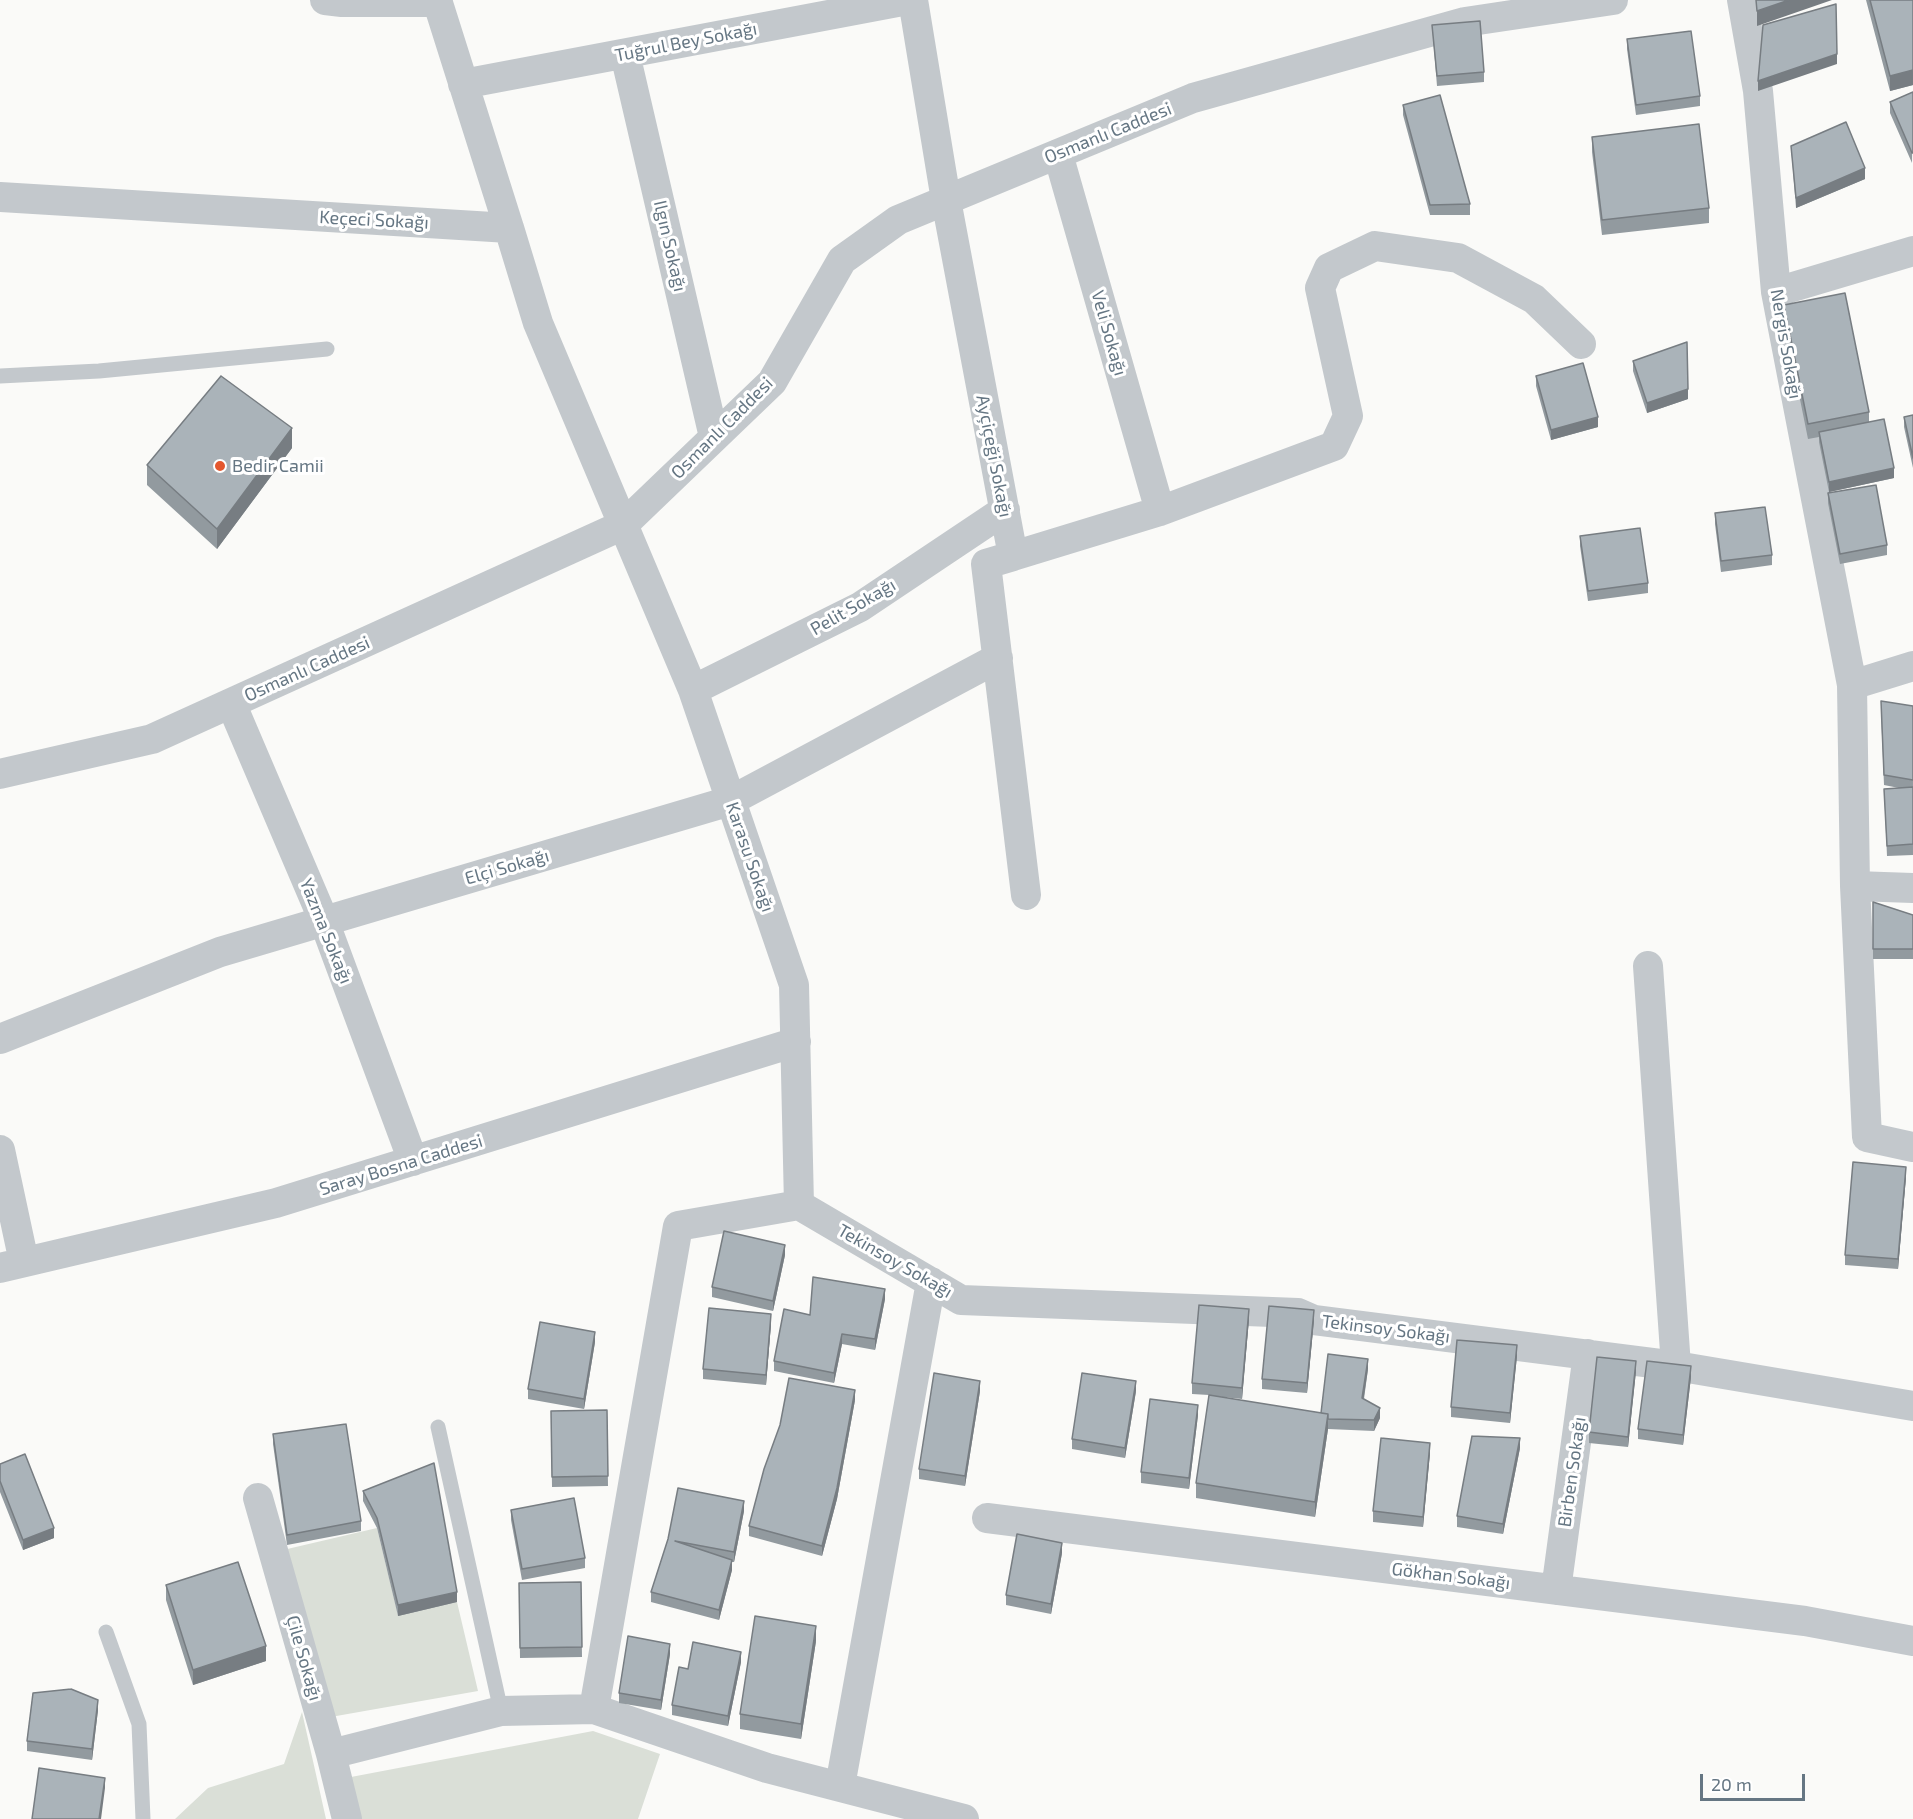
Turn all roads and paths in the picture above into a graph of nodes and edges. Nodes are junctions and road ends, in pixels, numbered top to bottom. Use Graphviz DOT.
graph roads {
  1 [pos="325,0"];
  2 [pos="910,0"];
  3 [pos="1613,0"];
  4 [pos="1742,0"];
  5 [pos="438,1"];
  6 [pos="625,54"];
  7 [pos="463,84"];
  8 [pos="1058,154"];
  9 [pos="0,198"];
  10 [pos="946,200"];
  11 [pos="509,228"];
  12 [pos="1913,251"];
  13 [pos="1776,292"];
  14 [pos="1581,344"];
  15 [pos="327,349"];
  16 [pos="0,375"];
  17 [pos="714,437"];
  18 [pos="1005,510"];
  19 [pos="1160,511"];
  20 [pos="623,525"];
  21 [pos="1013,556"];
  22 [pos="998,658"];
  23 [pos="1913,666"];
  24 [pos="1852,685"];
  25 [pos="693,690"];
  26 [pos="231,703"];
  27 [pos="0,774"];
  28 [pos="730,801"];
  29 [pos="1855,886"];
  30 [pos="1913,888"];
  31 [pos="1026,895"];
  32 [pos="324,921"];
  33 [pos="1648,966"];
  34 [pos="0,1039"];
  35 [pos="796,1042"];
  36 [pos="1913,1147"];
  37 [pos="0,1150"];
  38 [pos="413,1161"];
  39 [pos="799,1205"];
  40 [pos="12,1265"];
  41 [pos="931,1282"];
  42 [pos="1588,1354"];
  43 [pos="1676,1366"];
  44 [pos="1913,1406"];
  45 [pos="438,1426"];
  46 [pos="258,1498"];
  47 [pos="987,1518"];
  48 [pos="1556,1590"];
  49 [pos="106,1632"];
  50 [pos="1913,1641"];
  51 [pos="594,1709"];
  52 [pos="501,1711"];
  53 [pos="331,1754"];
  54 [pos="840,1786"];
  55 [pos="143,1819"];
  56 [pos="347,1819"];
  57 [pos="964,1819"];
  1 -- 5 [label="street"];
  2 -- 6 [label="street, Tuğrul Bey Sokağı"];
  2 -- 10 [label="street, Ayçiçeği Sokağı"];
  3 -- 8 [label="street, Osmanlı Caddesi"];
  4 -- 13 [label="street, Nergis Sokağı"];
  5 -- 7 [label="street"];
  6 -- 7 [label="street, Tuğrul Bey Sokağı"];
  6 -- 17 [label="street, Ilgın Sokağı"];
  7 -- 11 [label="street"];
  8 -- 10 [label="street, Osmanlı Caddesi"];
  8 -- 19 [label="street, Veli Sokağı"];
  9 -- 11 [label="street, Keçeci Sokağı"];
  10 -- 17 [label="street, Osmanlı Caddesi"];
  10 -- 18 [label="street, Ayçiçeği Sokağı"];
  11 -- 20 [label="street, Karasu Sokağı"];
  12 -- 13 [label="street"];
  13 -- 24 [label="street, Nergis Sokağı"];
  14 -- 19 [label="street"];
  15 -- 16 [label="lane"];
  17 -- 20 [label="street, Osmanlı Caddesi"];
  18 -- 21 [label="street, Ayçiçeği Sokağı"];
  18 -- 25 [label="street, Pelit Sokağı"];
  19 -- 21 [label="street"];
  20 -- 25 [label="street, Karasu Sokağı"];
  20 -- 26 [label="street, Osmanlı Caddesi"];
  21 -- 22 [label="street"];
  22 -- 28 [label="street, Elçi Sokağı"];
  22 -- 31 [label="street"];
  23 -- 24 [label="street"];
  24 -- 29 [label="street, Nergis Sokağı"];
  25 -- 28 [label="street, Karasu Sokağı"];
  26 -- 27 [label="street, Osmanlı Caddesi"];
  26 -- 32 [label="street, Yazma Sokağı"];
  28 -- 32 [label="street, Elçi Sokağı"];
  28 -- 35 [label="street, Karasu Sokağı"];
  29 -- 30 [label="street"];
  29 -- 36 [label="street, Nergis Sokağı"];
  32 -- 34 [label="street, Elçi Sokağı"];
  32 -- 38 [label="street, Yazma Sokağı"];
  33 -- 43 [label="street"];
  35 -- 38 [label="street, Saray Bosna Caddesi"];
  35 -- 39 [label="street, Karasu Sokağı"];
  37 -- 40 [label="street"];
  38 -- 40 [label="street, Saray Bosna Caddesi"];
  39 -- 41 [label="street, Tekinsoy Sokağı"];
  39 -- 51 [label="street"];
  41 -- 42 [label="street, Tekinsoy Sokağı"];
  41 -- 54 [label="street"];
  42 -- 43 [label="street, Tekinsoy Sokağı"];
  42 -- 48 [label="street, Birben Sokağı"];
  43 -- 44 [label="street, Tekinsoy Sokağı"];
  45 -- 52 [label="lane"];
  46 -- 53 [label="street, Çile Sokağı"];
  47 -- 48 [label="street, Gökhan Sokağı"];
  48 -- 50 [label="street, Gökhan Sokağı"];
  49 -- 55 [label="lane"];
  51 -- 52 [label="street"];
  51 -- 54 [label="street"];
  52 -- 53 [label="street"];
  53 -- 56 [label="street, Çile Sokağı"];
  54 -- 57 [label="street"];
}
